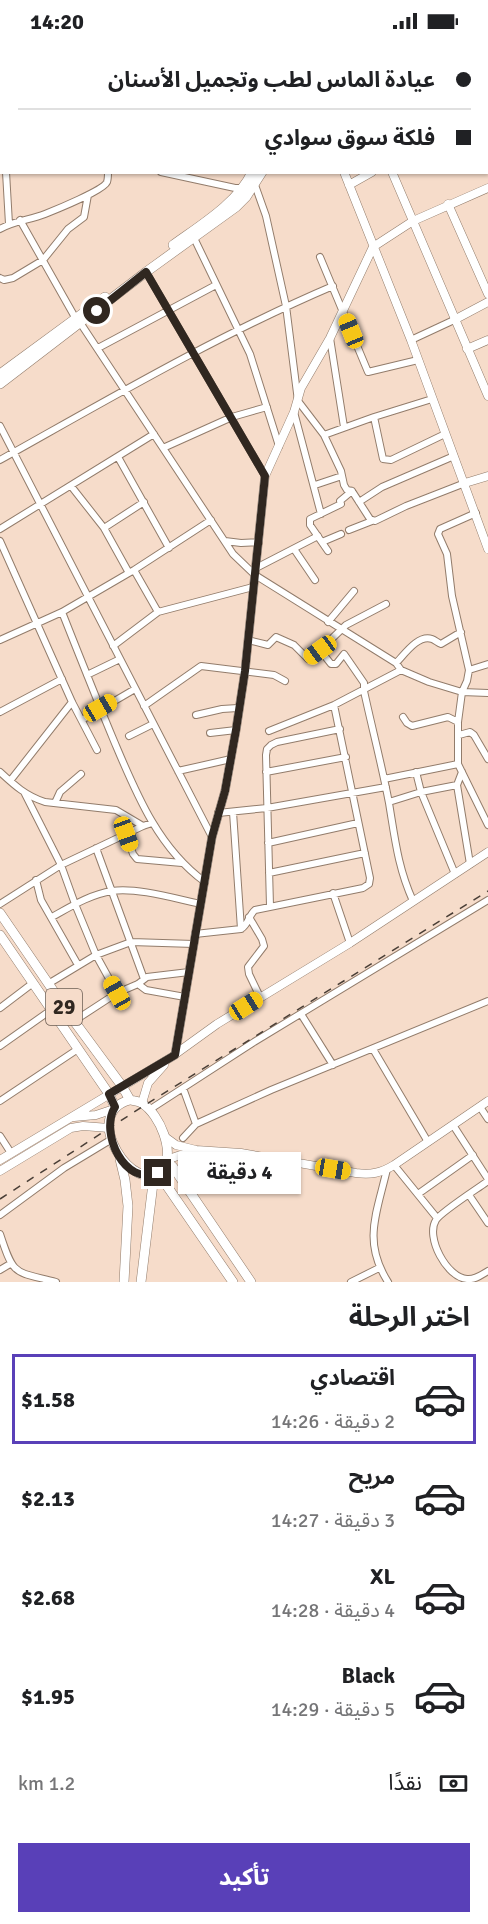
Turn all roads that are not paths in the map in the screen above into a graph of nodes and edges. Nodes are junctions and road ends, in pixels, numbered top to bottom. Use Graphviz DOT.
graph roads {
  1 [pos="6,174"];
  2 [pos="108,174"];
  3 [pos="170,174"];
  4 [pos="251,174"];
  5 [pos="261,174"];
  6 [pos="345,174"];
  7 [pos="368,174"];
  8 [pos="393,174"];
  9 [pos="255,185"];
  10 [pos="349,185"];
  11 [pos="242,188"];
  12 [pos="488,188"];
  13 [pos="88,195"];
  14 [pos="448,204"];
  15 [pos="20,220"];
  16 [pos="413,221"];
  17 [pos="9,224"];
  18 [pos="0,229"];
  19 [pos="194,238"];
  20 [pos="373,248"];
  21 [pos="320,257"];
  22 [pos="43,260"];
  23 [pos="146,272"];
  24 [pos="0,278"];
  25 [pos="216,285"];
  26 [pos="333,286"];
  27 [pos="488,294"];
  28 [pos="488,303"];
  29 [pos="286,306"];
  30 [pos="168,310"];
  31 [pos="343,310"];
  32 [pos="454,320"];
  33 [pos="78,321"];
  34 [pos="238,331"];
  35 [pos="330,338"];
  36 [pos="488,339"];
  37 [pos="411,340"];
  38 [pos="98,348"];
  39 [pos="467,349"];
  40 [pos="194,354"];
  41 [pos="418,360"];
  42 [pos="0,374"];
  43 [pos="0,384"];
  44 [pos="125,390"];
  45 [pos="488,396"];
  46 [pos="432,399"];
  47 [pos="298,401"];
  48 [pos="267,407"];
  49 [pos="294,412"];
  50 [pos="232,417"];
  51 [pos="374,417"];
  52 [pos="0,426"];
  53 [pos="344,427"];
  54 [pos="154,434"];
  55 [pos="445,434"];
  56 [pos="324,435"];
  57 [pos="279,446"];
  58 [pos="163,448"];
  59 [pos="14,453"];
  60 [pos="454,456"];
  61 [pos="118,457"];
  62 [pos="0,460"];
  63 [pos="265,476"];
  64 [pos="342,476"];
  65 [pos="488,476"];
  66 [pos="465,483"];
  67 [pos="315,485"];
  68 [pos="71,486"];
  69 [pos="352,491"];
  70 [pos="144,502"];
  71 [pos="359,502"];
  72 [pos="41,505"];
  73 [pos="476,513"];
  74 [pos="321,514"];
  75 [pos="211,520"];
  76 [pos="372,521"];
  77 [pos="104,528"];
  78 [pos="0,529"];
  79 [pos="349,530"];
  80 [pos="341,534"];
  81 [pos="318,536"];
  82 [pos="0,541"];
  83 [pos="225,541"];
  84 [pos="259,542"];
  85 [pos="322,542"];
  86 [pos="169,548"];
  87 [pos="294,549"];
  88 [pos="488,549"];
  89 [pos="328,551"];
  90 [pos="132,571"];
  91 [pos="256,571"];
  92 [pos="315,580"];
  93 [pos="253,587"];
  94 [pos="354,591"];
  95 [pos="88,597"];
  96 [pos="386,604"];
  97 [pos="62,612"];
  98 [pos="158,612"];
  99 [pos="328,622"];
  100 [pos="37,624"];
  101 [pos="341,630"];
  102 [pos="461,632"];
  103 [pos="0,640"];
  104 [pos="248,640"];
  105 [pos="113,646"];
  106 [pos="320,650"];
  107 [pos="120,659"];
  108 [pos="396,663"];
  109 [pos="488,664"];
  110 [pos="401,670"];
  111 [pos="469,670"];
  112 [pos="245,671"];
  113 [pos="87,675"];
  114 [pos="62,679"];
  115 [pos="285,681"];
  116 [pos="135,688"];
  117 [pos="364,691"];
  118 [pos="462,692"];
  119 [pos="488,693"];
  120 [pos="72,702"];
  121 [pos="334,705"];
  122 [pos="144,706"];
  123 [pos="100,708"];
  124 [pos="238,708"];
  125 [pos="0,712"];
  126 [pos="196,715"];
  127 [pos="403,717"];
  128 [pos="82,720"];
  129 [pos="458,722"];
  130 [pos="153,724"];
  131 [pos="340,729"];
  132 [pos="236,730"];
  133 [pos="269,731"];
  134 [pos="210,733"];
  135 [pos="459,735"];
  136 [pos="129,736"];
  137 [pos="97,750"];
  138 [pos="346,757"];
  139 [pos="231,759"];
  140 [pos="488,759"];
  141 [pos="458,764"];
  142 [pos="178,771"];
  143 [pos="0,772"];
  144 [pos="266,772"];
  145 [pos="416,772"];
  146 [pos="462,772"];
  147 [pos="81,774"];
  148 [pos="384,779"];
  149 [pos="10,781"];
  150 [pos="457,785"];
  151 [pos="386,787"];
  152 [pos="352,792"];
  153 [pos="421,792"];
  154 [pos="25,794"];
  155 [pos="389,802"];
  156 [pos="54,803"];
  157 [pos="267,808"];
  158 [pos="233,812"];
  159 [pos="218,813"];
  160 [pos="358,823"];
  161 [pos="152,824"];
  162 [pos="488,825"];
  163 [pos="143,826"];
  164 [pos="126,834"];
  165 [pos="212,837"];
  166 [pos="268,843"];
  167 [pos="96,848"];
  168 [pos="488,852"];
  169 [pos="365,853"];
  170 [pos="182,863"];
  171 [pos="470,864"];
  172 [pos="61,865"];
  173 [pos="269,873"];
  174 [pos="455,874"];
  175 [pos="36,880"];
  176 [pos="205,882"];
  177 [pos="111,891"];
  178 [pos="333,893"];
  179 [pos="488,900"];
  180 [pos="413,901"];
  181 [pos="0,904"];
  182 [pos="75,904"];
  183 [pos="201,904"];
  184 [pos="270,906"];
  185 [pos="0,913"];
  186 [pos="52,917"];
  187 [pos="249,917"];
  188 [pos="241,929"];
  189 [pos="195,934"];
  190 [pos="0,935"];
  191 [pos="131,942"];
  192 [pos="350,943"];
  193 [pos="194,944"];
  194 [pos="96,955"];
  195 [pos="78,964"];
  196 [pos="189,972"];
  197 [pos="141,982"];
  198 [pos="33,983"];
  199 [pos="48,984"];
  200 [pos="117,993"];
  201 [pos="185,997"];
  202 [pos="260,997"];
  203 [pos="488,1001"];
  204 [pos="0,1008"];
  205 [pos="51,1010"];
  206 [pos="301,1014"];
  207 [pos="74,1021"];
  208 [pos="0,1046"];
  209 [pos="78,1049"];
  210 [pos="373,1049"];
  211 [pos="175,1055"];
  212 [pos="333,1065"];
  213 [pos="122,1086"];
  214 [pos="183,1088"];
  215 [pos="109,1094"];
  216 [pos="130,1100"];
  217 [pos="0,1101"];
  218 [pos="488,1101"];
  219 [pos="145,1106"];
  220 [pos="480,1107"];
  221 [pos="114,1108"];
  222 [pos="488,1119"];
  223 [pos="66,1120"];
  224 [pos="196,1124"];
  225 [pos="453,1125"];
  226 [pos="109,1128"];
  227 [pos="0,1136"];
  228 [pos="165,1137"];
  229 [pos="183,1138"];
  230 [pos="112,1139"];
  231 [pos="428,1142"];
  232 [pos="196,1150"];
  233 [pos="10,1153"];
  234 [pos="473,1155"];
  235 [pos="120,1156"];
  236 [pos="0,1160"];
  237 [pos="166,1161"];
  238 [pos="390,1167"];
  239 [pos="0,1171"];
  240 [pos="156,1174"];
  241 [pos="488,1180"];
  242 [pos="418,1194"];
  243 [pos="469,1196"];
  244 [pos="0,1215"];
  245 [pos="437,1218"];
  246 [pos="488,1224"];
  247 [pos="216,1233"];
  248 [pos="0,1234"];
  249 [pos="205,1240"];
  250 [pos="10,1264"];
  251 [pos="379,1268"];
  252 [pos="0,1270"];
  253 [pos="488,1271"];
  254 [pos="479,1280"];
  255 [pos="56,1282"];
  256 [pos="124,1282"];
  257 [pos="141,1282"];
  258 [pos="233,1282"];
  259 [pos="251,1282"];
  260 [pos="351,1282"];
  261 [pos="388,1282"];
  1 -- 17 [label="street"];
  2 -- 13 [label="street"];
  3 -- 11 [label="street"];
  4 -- 11 [label="main road"];
  5 -- 9 [label="main road"];
  6 -- 10 [label="street"];
  7 -- 10 [label="street"];
  8 -- 16 [label="street"];
  9 -- 19 [label="main road"];
  9 -- 29 [label="street"];
  10 -- 20 [label="street"];
  11 -- 33 [label="main road"];
  12 -- 14 [label="street"];
  13 -- 15 [label="street"];
  13 -- 22 [label="street"];
  14 -- 16 [label="street"];
  14 -- 27 [label="street"];
  15 -- 17 [label="street"];
  15 -- 22 [label="street"];
  16 -- 20 [label="street"];
  16 -- 32 [label="street"];
  17 -- 18 [label="street"];
  19 -- 23 [label="main road"];
  19 -- 25 [label="street"];
  20 -- 31 [label="street"];
  20 -- 37 [label="street"];
  21 -- 26 [label="street"];
  22 -- 24 [label="street"];
  22 -- 33 [label="street"];
  23 -- 30 [label="street"];
  23 -- 33 [label="main road"];
  25 -- 30 [label="street"];
  25 -- 34 [label="street"];
  26 -- 29 [label="street"];
  26 -- 31 [label="street"];
  28 -- 32 [label="street"];
  29 -- 34 [label="street"];
  29 -- 47 [label="street"];
  30 -- 38 [label="street"];
  30 -- 40 [label="street"];
  31 -- 35 [label="street"];
  31 -- 41 [label="street"];
  32 -- 37 [label="street"];
  32 -- 39 [label="street"];
  33 -- 38 [label="street"];
  33 -- 42 [label="main road"];
  33 -- 43 [label="main road"];
  34 -- 40 [label="street"];
  34 -- 48 [label="street"];
  35 -- 47 [label="street"];
  35 -- 53 [label="street"];
  36 -- 39 [label="street"];
  37 -- 41 [label="street"];
  38 -- 44 [label="street"];
  39 -- 45 [label="street"];
  40 -- 44 [label="street"];
  40 -- 50 [label="street"];
  41 -- 46 [label="street"];
  44 -- 54 [label="street"];
  44 -- 59 [label="street"];
  46 -- 51 [label="street"];
  46 -- 55 [label="street"];
  47 -- 49 [label="street"];
  47 -- 56 [label="street"];
  48 -- 50 [label="street"];
  48 -- 57 [label="street"];
  49 -- 57 [label="street"];
  49 -- 67 [label="street"];
  50 -- 58 [label="street"];
  50 -- 63 [label="street"];
  51 -- 53 [label="street"];
  51 -- 55 [label="street"];
  52 -- 59 [label="street"];
  53 -- 56 [label="street"];
  54 -- 58 [label="street"];
  54 -- 61 [label="street"];
  55 -- 60 [label="street"];
  56 -- 64 [label="street"];
  57 -- 63 [label="street"];
  58 -- 75 [label="street"];
  59 -- 62 [label="street"];
  59 -- 72 [label="street"];
  60 -- 66 [label="street"];
  60 -- 71 [label="street"];
  61 -- 68 [label="street"];
  61 -- 70 [label="street"];
  63 -- 84 [label="street"];
  64 -- 67 [label="street"];
  64 -- 69 [label="street"];
  65 -- 66 [label="street"];
  66 -- 73 [label="street"];
  66 -- 76 [label="street"];
  67 -- 74 [label="street"];
  68 -- 72 [label="street"];
  68 -- 77 [label="street"];
  69 -- 71 [label="street"];
  69 -- 74 [label="street"];
  70 -- 77 [label="street"];
  70 -- 86 [label="street"];
  71 -- 76 [label="street"];
  72 -- 78 [label="street"];
  72 -- 95 [label="street"];
  73 -- 88 [label="street"];
  73 -- 102 [label="street"];
  74 -- 81 [label="street"];
  75 -- 83 [label="street"];
  75 -- 86 [label="street"];
  76 -- 79 [label="street"];
  77 -- 90 [label="street"];
  80 -- 85 [label="street"];
  81 -- 85 [label="street"];
  81 -- 87 [label="street"];
  82 -- 100 [label="street"];
  83 -- 84 [label="street"];
  83 -- 91 [label="street"];
  84 -- 91 [label="street"];
  85 -- 89 [label="street"];
  86 -- 90 [label="street"];
  87 -- 91 [label="street"];
  87 -- 92 [label="street"];
  90 -- 95 [label="street"];
  90 -- 98 [label="street"];
  91 -- 93 [label="street"];
  91 -- 99 [label="street"];
  93 -- 98 [label="street"];
  93 -- 104 [label="street"];
  94 -- 99 [label="street"];
  95 -- 97 [label="street"];
  95 -- 105 [label="street"];
  96 -- 101 [label="street"];
  97 -- 100 [label="street"];
  97 -- 113 [label="street"];
  98 -- 105 [label="street"];
  99 -- 101 [label="street"];
  100 -- 103 [label="street"];
  100 -- 114 [label="street"];
  101 -- 106 [label="street"];
  101 -- 108 [label="street"];
  102 -- 108 [label="street"];
  102 -- 111 [label="street"];
  104 -- 106 [label="street"];
  104 -- 112 [label="street"];
  105 -- 107 [label="street"];
  106 -- 117 [label="street"];
  107 -- 113 [label="street"];
  107 -- 116 [label="street"];
  108 -- 110 [label="street"];
  109 -- 111 [label="street"];
  110 -- 117 [label="street"];
  110 -- 118 [label="street"];
  111 -- 118 [label="street"];
  112 -- 115 [label="street"];
  112 -- 122 [label="street"];
  112 -- 124 [label="street"];
  113 -- 123 [label="street"];
  114 -- 120 [label="street"];
  114 -- 125 [label="street"];
  116 -- 122 [label="street"];
  116 -- 123 [label="street"];
  117 -- 121 [label="street"];
  117 -- 148 [label="street"];
  118 -- 119 [label="street"];
  118 -- 129 [label="street"];
  120 -- 128 [label="street"];
  120 -- 149 [label="street"];
  121 -- 131 [label="street"];
  121 -- 133 [label="street"];
  122 -- 130 [label="street"];
  123 -- 128 [label="street"];
  123 -- 161 [label="street"];
  124 -- 126 [label="street"];
  124 -- 132 [label="street"];
  127 -- 129 [label="street"];
  128 -- 137 [label="street"];
  129 -- 135 [label="street"];
  130 -- 136 [label="street"];
  130 -- 142 [label="street"];
  131 -- 138 [label="street"];
  131 -- 144 [label="street"];
  132 -- 134 [label="street"];
  132 -- 139 [label="street"];
  135 -- 140 [label="street"];
  135 -- 141 [label="street"];
  138 -- 144 [label="street"];
  138 -- 152 [label="street"];
  139 -- 142 [label="street"];
  139 -- 159 [label="street"];
  141 -- 145 [label="street"];
  141 -- 146 [label="street"];
  142 -- 165 [label="street"];
  143 -- 149 [label="street"];
  144 -- 157 [label="street"];
  145 -- 148 [label="street"];
  145 -- 153 [label="street"];
  146 -- 150 [label="street"];
  146 -- 162 [label="street"];
  147 -- 156 [label="street"];
  148 -- 151 [label="street"];
  149 -- 154 [label="street"];
  150 -- 153 [label="street"];
  150 -- 171 [label="street"];
  151 -- 152 [label="street"];
  151 -- 155 [label="street"];
  152 -- 157 [label="street"];
  152 -- 160 [label="street"];
  153 -- 155 [label="street"];
  153 -- 174 [label="street"];
  154 -- 156 [label="street"];
  154 -- 172 [label="street"];
  155 -- 180 [label="street"];
  156 -- 163 [label="street"];
  157 -- 158 [label="street"];
  157 -- 166 [label="street"];
  158 -- 159 [label="street"];
  158 -- 188 [label="street"];
  159 -- 165 [label="street"];
  160 -- 166 [label="street"];
  160 -- 169 [label="street"];
  161 -- 163 [label="street"];
  161 -- 170 [label="street"];
  163 -- 164 [label="street"];
  164 -- 167 [label="street"];
  164 -- 170 [label="street"];
  165 -- 176 [label="street"];
  166 -- 173 [label="street"];
  167 -- 172 [label="street"];
  167 -- 177 [label="street"];
  168 -- 171 [label="street"];
  169 -- 173 [label="street"];
  169 -- 178 [label="street"];
  170 -- 176 [label="street"];
  171 -- 174 [label="street"];
  172 -- 175 [label="street"];
  172 -- 182 [label="street"];
  173 -- 184 [label="street"];
  174 -- 180 [label="street"];
  175 -- 181 [label="street"];
  175 -- 186 [label="street"];
  176 -- 183 [label="street"];
  177 -- 182 [label="street"];
  177 -- 183 [label="street"];
  177 -- 191 [label="street"];
  178 -- 184 [label="street"];
  178 -- 192 [label="street"];
  179 -- 206 [label="street"];
  180 -- 192 [label="street"];
  182 -- 186 [label="street"];
  182 -- 194 [label="street"];
  183 -- 189 [label="street"];
  184 -- 187 [label="street"];
  185 -- 199 [label="main road, 29"];
  186 -- 195 [label="street"];
  187 -- 188 [label="street"];
  187 -- 202 [label="street"];
  188 -- 189 [label="street"];
  189 -- 193 [label="street"];
  190 -- 198 [label="main road, 29"];
  191 -- 193 [label="street"];
  191 -- 194 [label="street"];
  191 -- 197 [label="street"];
  192 -- 202 [label="street"];
  193 -- 196 [label="street"];
  194 -- 195 [label="street"];
  194 -- 200 [label="street"];
  195 -- 199 [label="street"];
  196 -- 197 [label="street"];
  196 -- 201 [label="street"];
  197 -- 200 [label="street"];
  197 -- 201 [label="street"];
  198 -- 204 [label="street"];
  198 -- 205 [label="main road, 29"];
  199 -- 207 [label="main road, 29"];
  200 -- 207 [label="street"];
  201 -- 211 [label="street"];
  202 -- 211 [label="street"];
  203 -- 210 [label="street"];
  205 -- 208 [label="street"];
  205 -- 209 [label="main road, 29"];
  206 -- 212 [label="street"];
  206 -- 214 [label="street"];
  207 -- 213 [label="main road, 29"];
  209 -- 215 [label="main road, 29"];
  209 -- 217 [label="street"];
  210 -- 212 [label="street"];
  210 -- 231 [label="street"];
  211 -- 213 [label="street"];
  211 -- 219 [label="street"];
  212 -- 224 [label="street"];
  213 -- 215 [label="street"];
  213 -- 216 [label="main road, 29"];
  214 -- 219 [label="street"];
  214 -- 224 [label="street"];
  215 -- 221 [label="main road, 29"];
  215 -- 223 [label="street"];
  216 -- 219 [label="main road"];
  216 -- 221 [label="main road"];
  218 -- 220 [label="street"];
  219 -- 228 [label="main road"];
  220 -- 222 [label="street"];
  220 -- 225 [label="street"];
  221 -- 223 [label="street"];
  221 -- 226 [label="main road"];
  223 -- 233 [label="street"];
  224 -- 229 [label="street"];
  225 -- 231 [label="street"];
  225 -- 234 [label="street"];
  226 -- 230 [label="main road"];
  226 -- 239 [label="street"];
  227 -- 233 [label="street"];
  228 -- 232 [label="street"];
  228 -- 237 [label="main road"];
  230 -- 235 [label="main road"];
  230 -- 244 [label="street"];
  231 -- 238 [label="street"];
  232 -- 237 [label="street"];
  232 -- 238 [label="street"];
  233 -- 236 [label="street"];
  234 -- 241 [label="street"];
  234 -- 242 [label="street"];
  235 -- 240 [label="main road"];
  235 -- 256 [label="main road"];
  237 -- 240 [label="main road"];
  237 -- 247 [label="main road"];
  238 -- 242 [label="street"];
  238 -- 251 [label="street"];
  240 -- 249 [label="main road"];
  240 -- 257 [label="main road"];
  241 -- 243 [label="street"];
  242 -- 245 [label="street"];
  243 -- 245 [label="street"];
  243 -- 246 [label="street"];
  245 -- 254 [label="street"];
  247 -- 249 [label="main road"];
  247 -- 259 [label="main road"];
  248 -- 250 [label="street"];
  249 -- 258 [label="main road"];
  250 -- 252 [label="street"];
  250 -- 255 [label="street"];
  251 -- 260 [label="street"];
  251 -- 261 [label="street"];
  253 -- 254 [label="street"];
}
